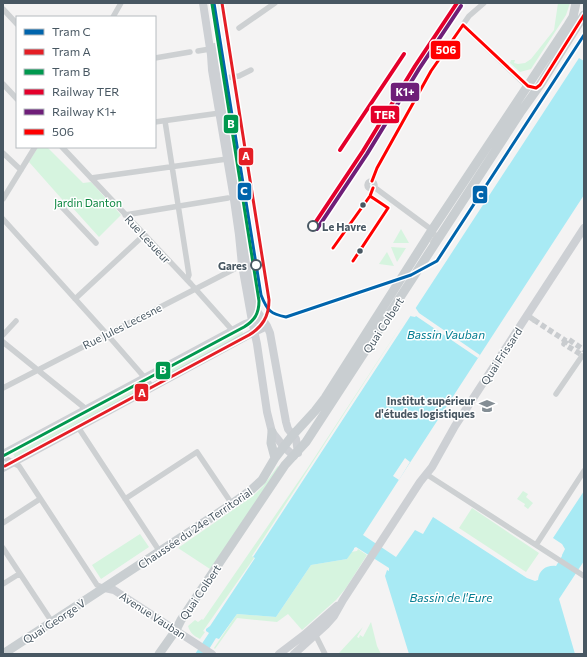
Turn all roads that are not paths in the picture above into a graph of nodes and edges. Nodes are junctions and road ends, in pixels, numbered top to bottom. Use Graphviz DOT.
graph roads {
  1 [pos="122,3"];
  2 [pos="203,3"];
  3 [pos="208,3"];
  4 [pos="275,3"];
  5 [pos="484,3"];
  6 [pos="576,3"];
  7 [pos="3,10"];
  8 [pos="584,15"];
  9 [pos="114,16"];
  10 [pos="16,23"];
  11 [pos="463,25"];
  12 [pos="239,28"];
  13 [pos="210,49"];
  14 [pos="198,51"];
  15 [pos="190,52"];
  16 [pos="156,58"];
  17 [pos="251,70"];
  18 [pos="217,80"];
  19 [pos="3,84"];
  20 [pos="540,85"];
  21 [pos="528,86"];
  22 [pos="16,98"];
  23 [pos="530,99"];
  24 [pos="220,112"];
  25 [pos="164,121"];
  26 [pos="156,122"];
  27 [pos="34,148"];
  28 [pos="63,148"];
  29 [pos="3,153"];
  30 [pos="228,159"];
  31 [pos="172,167"];
  32 [pos="22,170"];
  33 [pos="91,178"];
  34 [pos="228,198"];
  35 [pos="3,200"];
  36 [pos="61,206"];
  37 [pos="178,206"];
  38 [pos="125,215"];
  39 [pos="3,219"];
  40 [pos="584,228"];
  41 [pos="432,230"];
  42 [pos="144,235"];
  43 [pos="96,243"];
  44 [pos="430,252"];
  45 [pos="242,265"];
  46 [pos="415,277"];
  47 [pos="187,280"];
  48 [pos="398,282"];
  49 [pos="195,289"];
  50 [pos="75,299"];
  51 [pos="261,318"];
  52 [pos="16,321"];
  53 [pos="252,321"];
  54 [pos="267,326"];
  55 [pos="233,331"];
  56 [pos="107,334"];
  57 [pos="251,334"];
  58 [pos="3,335"];
  59 [pos="3,342"];
  60 [pos="582,356"];
  61 [pos="38,370"];
  62 [pos="145,378"];
  63 [pos="152,387"];
  64 [pos="3,388"];
  65 [pos="556,394"];
  66 [pos="86,409"];
  67 [pos="286,422"];
  68 [pos="304,423"];
  69 [pos="78,427"];
  70 [pos="272,432"];
  71 [pos="292,436"];
  72 [pos="284,447"];
  73 [pos="3,454"];
  74 [pos="296,454"];
  75 [pos="3,457"];
  76 [pos="275,458"];
  77 [pos="12,463"];
  78 [pos="3,468"];
  79 [pos="584,471"];
  80 [pos="426,474"];
  81 [pos="40,499"];
  82 [pos="125,499"];
  83 [pos="232,504"];
  84 [pos="3,523"];
  85 [pos="536,545"];
  86 [pos="3,548"];
  87 [pos="160,552"];
  88 [pos="19,574"];
  89 [pos="584,576"];
  90 [pos="3,584"];
  91 [pos="105,588"];
  92 [pos="52,622"];
  93 [pos="176,630"];
  94 [pos="312,633"];
  95 [pos="211,653"];
  96 [pos="3,654"];
  97 [pos="159,654"];
  98 [pos="279,654"];
  99 [pos="294,654"];
  100 [pos="325,654"];
  1 -- 9 [label="street"];
  2 -- 13 [label="main road"];
  3 -- 18 [label="main road"];
  4 -- 12 [label="street"];
  5 -- 11 [label="street"];
  6 -- 21 [label="main road, Quai Colbert"];
  7 -- 10 [label="street"];
  8 -- 20 [label="main road, Quai Colbert"];
  11 -- 21 [label="street"];
  11 -- 41 [label="street"];
  13 -- 14 [label="street"];
  13 -- 18 [label="main road"];
  15 -- 16 [label="street"];
  17 -- 18 [label="street"];
  18 -- 24 [label="main road"];
  18 -- 51 [label="main road"];
  19 -- 22 [label="street"];
  20 -- 21 [label="street"];
  20 -- 23 [label="main road, Quai Colbert"];
  21 -- 23 [label="street"];
  21 -- 41 [label="main road, Quai Colbert"];
  23 -- 44 [label="main road, Quai Colbert"];
  24 -- 25 [label="street"];
  24 -- 30 [label="main road"];
  25 -- 26 [label="street"];
  25 -- 31 [label="street"];
  27 -- 32 [label="street"];
  28 -- 33 [label="street, Rue Lesueur"];
  29 -- 32 [label="street"];
  30 -- 31 [label="street"];
  30 -- 45 [label="main road"];
  31 -- 33 [label="street"];
  31 -- 37 [label="street"];
  32 -- 35 [label="street"];
  33 -- 38 [label="street, Rue Lesueur"];
  34 -- 37 [label="street"];
  36 -- 43 [label="street"];
  37 -- 38 [label="street"];
  37 -- 47 [label="street"];
  38 -- 42 [label="street, Rue Lesueur"];
  39 -- 50 [label="street"];
  40 -- 80 [label="main road, Quai Frissard"];
  41 -- 44 [label="street"];
  41 -- 48 [label="main road, Quai Colbert"];
  42 -- 47 [label="street, Rue Lesueur"];
  42 -- 50 [label="street"];
  44 -- 46 [label="main road, Quai Colbert"];
  45 -- 49 [label="street, Rue Jules Lecesne"];
  45 -- 53 [label="main road"];
  46 -- 48 [label="main road"];
  46 -- 74 [label="main road, Quai Colbert"];
  47 -- 49 [label="street, Rue Lesueur"];
  48 -- 68 [label="main road, Quai Colbert"];
  49 -- 55 [label="street, Rue Lesueur"];
  49 -- 56 [label="street, Rue Jules Lecesne"];
  50 -- 56 [label="street"];
  51 -- 53 [label="main road"];
  51 -- 54 [label="main road"];
  52 -- 58 [label="street"];
  53 -- 55 [label="main road"];
  53 -- 57 [label="main road"];
  54 -- 57 [label="main road"];
  54 -- 67 [label="main road"];
  55 -- 62 [label="main road"];
  56 -- 61 [label="street, Rue Jules Lecesne"];
  56 -- 62 [label="street"];
  57 -- 63 [label="main road"];
  57 -- 70 [label="main road"];
  59 -- 61 [label="street"];
  60 -- 65 [label="street"];
  61 -- 64 [label="street, Rue Jules Lecesne"];
  61 -- 66 [label="street"];
  62 -- 63 [label="street"];
  62 -- 66 [label="main road"];
  63 -- 69 [label="main road"];
  66 -- 73 [label="main road"];
  67 -- 68 [label="main road"];
  67 -- 71 [label="main road"];
  68 -- 71 [label="main road, Quai Colbert"];
  69 -- 77 [label="main road"];
  69 -- 82 [label="street"];
  70 -- 72 [label="main road"];
  70 -- 76 [label="main road"];
  71 -- 72 [label="main road, Quai Colbert"];
  71 -- 74 [label="main road"];
  72 -- 74 [label="main road"];
  72 -- 76 [label="main road, Quai Colbert"];
  74 -- 93 [label="main road, Quai Colbert"];
  75 -- 77 [label="street"];
  76 -- 83 [label="main road, Chaussée du 24e Territorial"];
  77 -- 78 [label="main road"];
  77 -- 81 [label="street"];
  79 -- 85 [label="street"];
  80 -- 85 [label="street"];
  80 -- 94 [label="main road, Quai Frissard"];
  81 -- 84 [label="street"];
  81 -- 91 [label="street"];
  82 -- 83 [label="street"];
  82 -- 87 [label="street"];
  83 -- 87 [label="main road, Chaussée du 24e Territorial"];
  85 -- 89 [label="street"];
  86 -- 88 [label="street"];
  87 -- 91 [label="main road, Chaussée du 24e Territorial"];
  88 -- 90 [label="street"];
  88 -- 92 [label="street"];
  91 -- 92 [label="main road, Quai George V"];
  91 -- 93 [label="main road, Avenue Vauban"];
  92 -- 96 [label="main road, Quai George V"];
  93 -- 95 [label="main road, Avenue Vauban"];
  93 -- 97 [label="main road, Quai Colbert"];
  94 -- 98 [label="main road"];
  94 -- 99 [label="main road"];
  94 -- 100 [label="street"];
}
